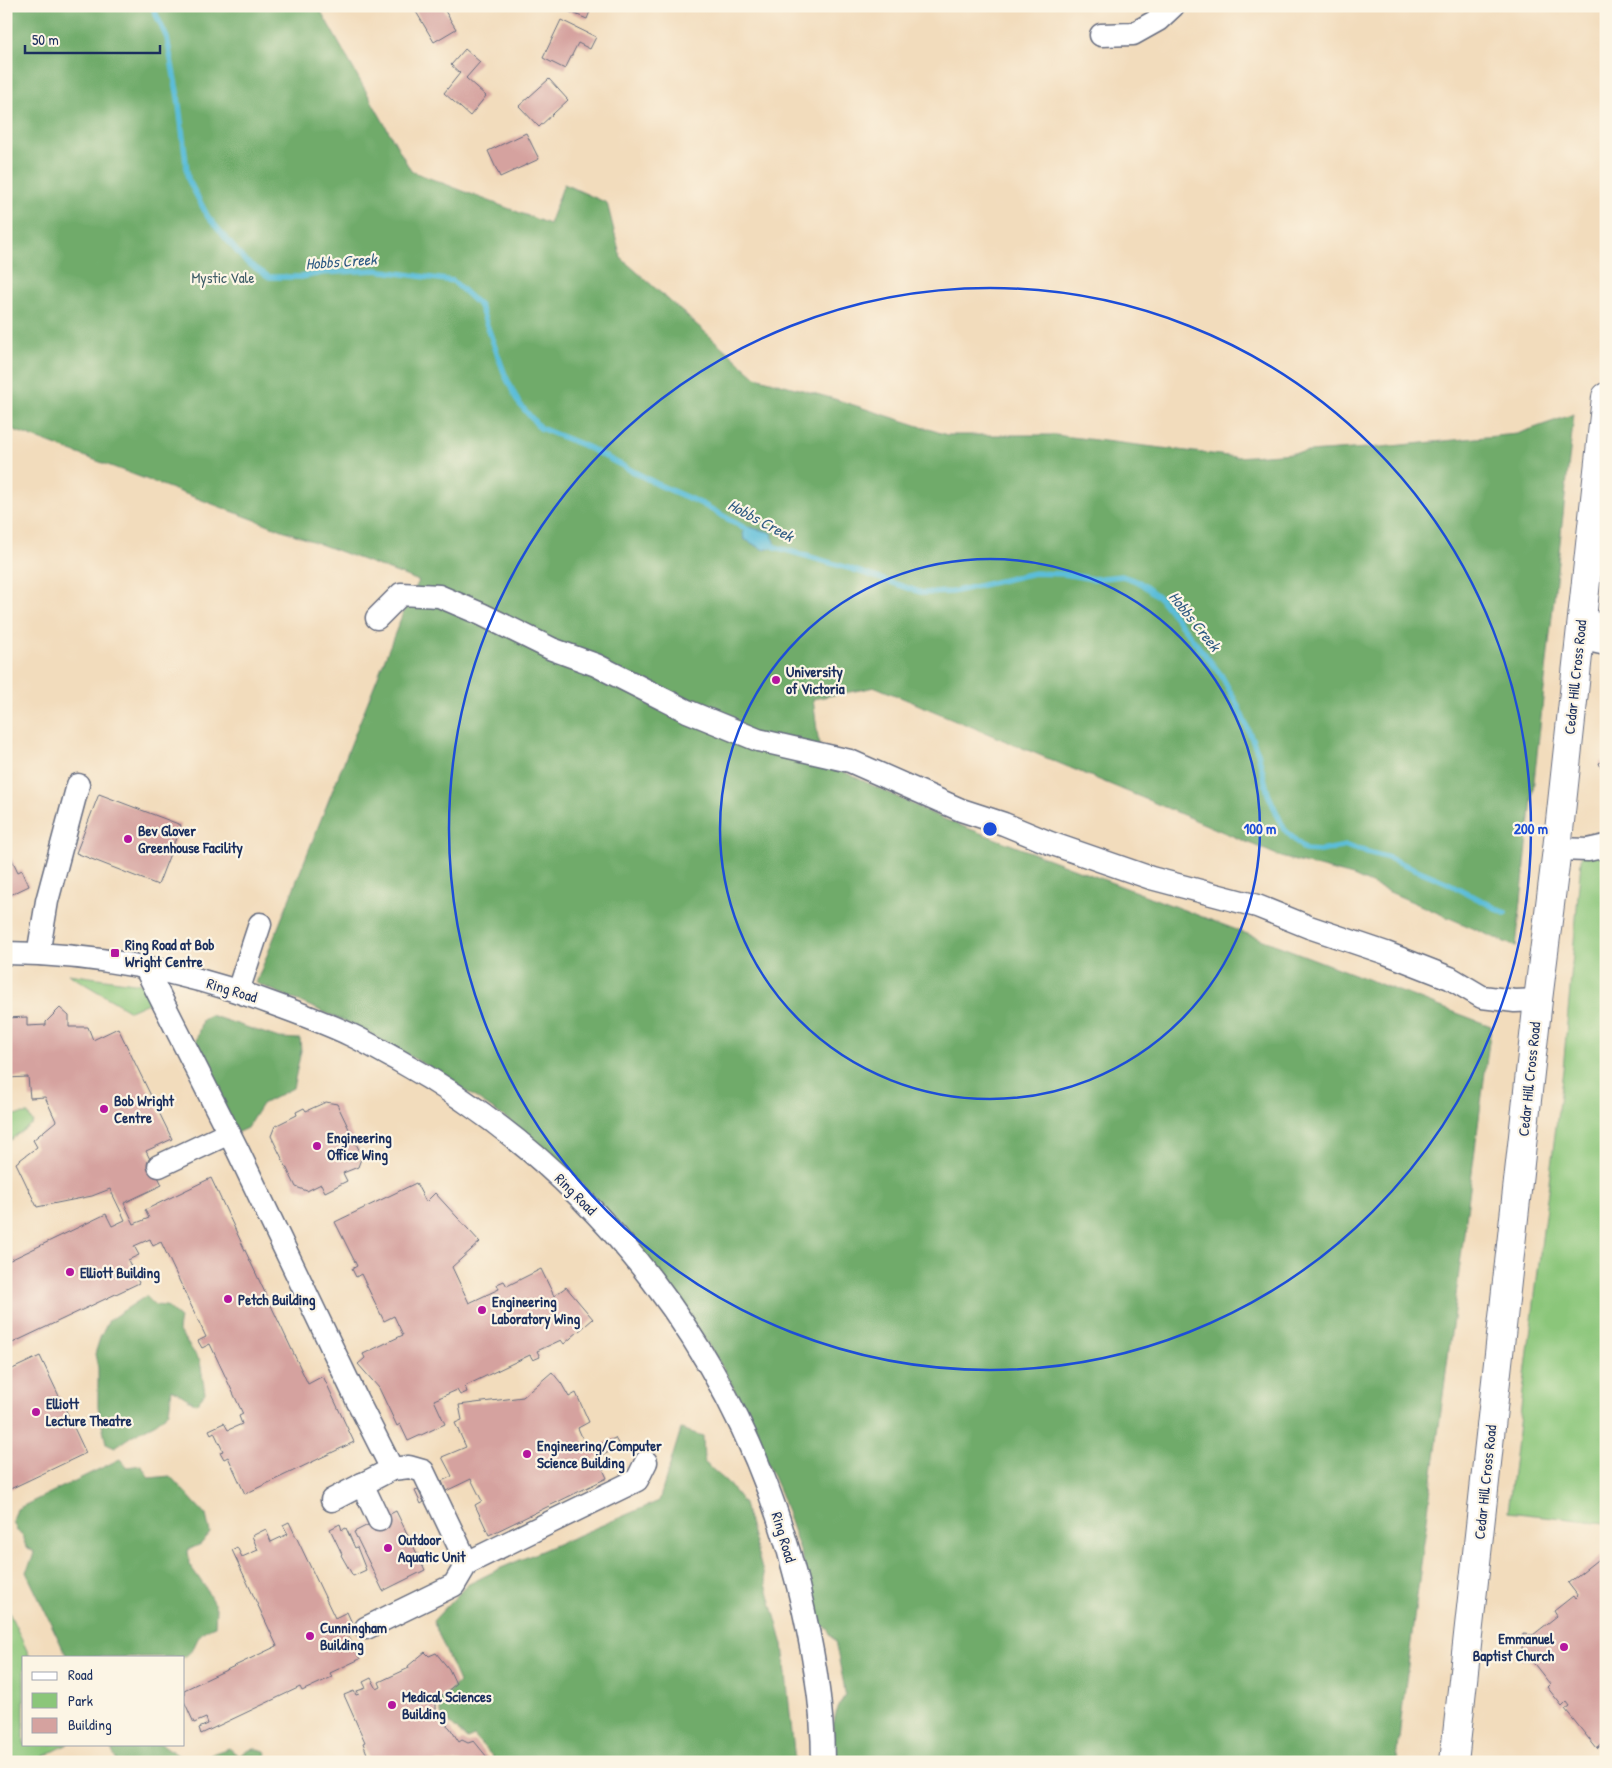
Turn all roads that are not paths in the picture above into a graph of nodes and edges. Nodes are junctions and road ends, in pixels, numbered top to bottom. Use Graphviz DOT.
graph roads {
  1 [pos="1173,6"];
  2 [pos="1101,35"];
  3 [pos="1606,397"];
  4 [pos="377,618"];
  5 [pos="1589,628"];
  6 [pos="1606,644"];
  7 [pos="78,785"];
  8 [pos="1606,846"];
  9 [pos="1557,849"];
  10 [pos="260,924"];
  11 [pos="6,953"];
  12 [pos="40,954"];
  13 [pos="145,967"];
  14 [pos="238,991"];
  15 [pos="1538,1000"];
  16 [pos="229,1133"];
  17 [pos="159,1166"];
  18 [pos="646,1462"];
  19 [pos="392,1469"];
  20 [pos="362,1484"];
  21 [pos="332,1500"];
  22 [pos="378,1520"];
  23 [pos="467,1563"];
  24 [pos="366,1628"];
  25 [pos="823,1762"];
  26 [pos="1454,1762"];
  1 -- 2 [label="street"];
  3 -- 5 [label="main road, Cedar Hill Cross Road"];
  4 -- 15 [label="street"];
  5 -- 6 [label="street"];
  5 -- 9 [label="main road, Cedar Hill Cross Road"];
  7 -- 12 [label="street"];
  8 -- 9 [label="street"];
  9 -- 15 [label="main road, Cedar Hill Cross Road"];
  10 -- 14 [label="street"];
  11 -- 12 [label="street, Ring Road"];
  12 -- 13 [label="street, Ring Road"];
  13 -- 14 [label="street, Ring Road"];
  13 -- 16 [label="street"];
  14 -- 25 [label="street, Ring Road"];
  15 -- 26 [label="main road, Cedar Hill Cross Road"];
  16 -- 17 [label="street"];
  16 -- 19 [label="street"];
  18 -- 23 [label="street"];
  19 -- 20 [label="street"];
  19 -- 23 [label="street"];
  20 -- 21 [label="street"];
  20 -- 22 [label="street"];
  23 -- 24 [label="street"];
}
